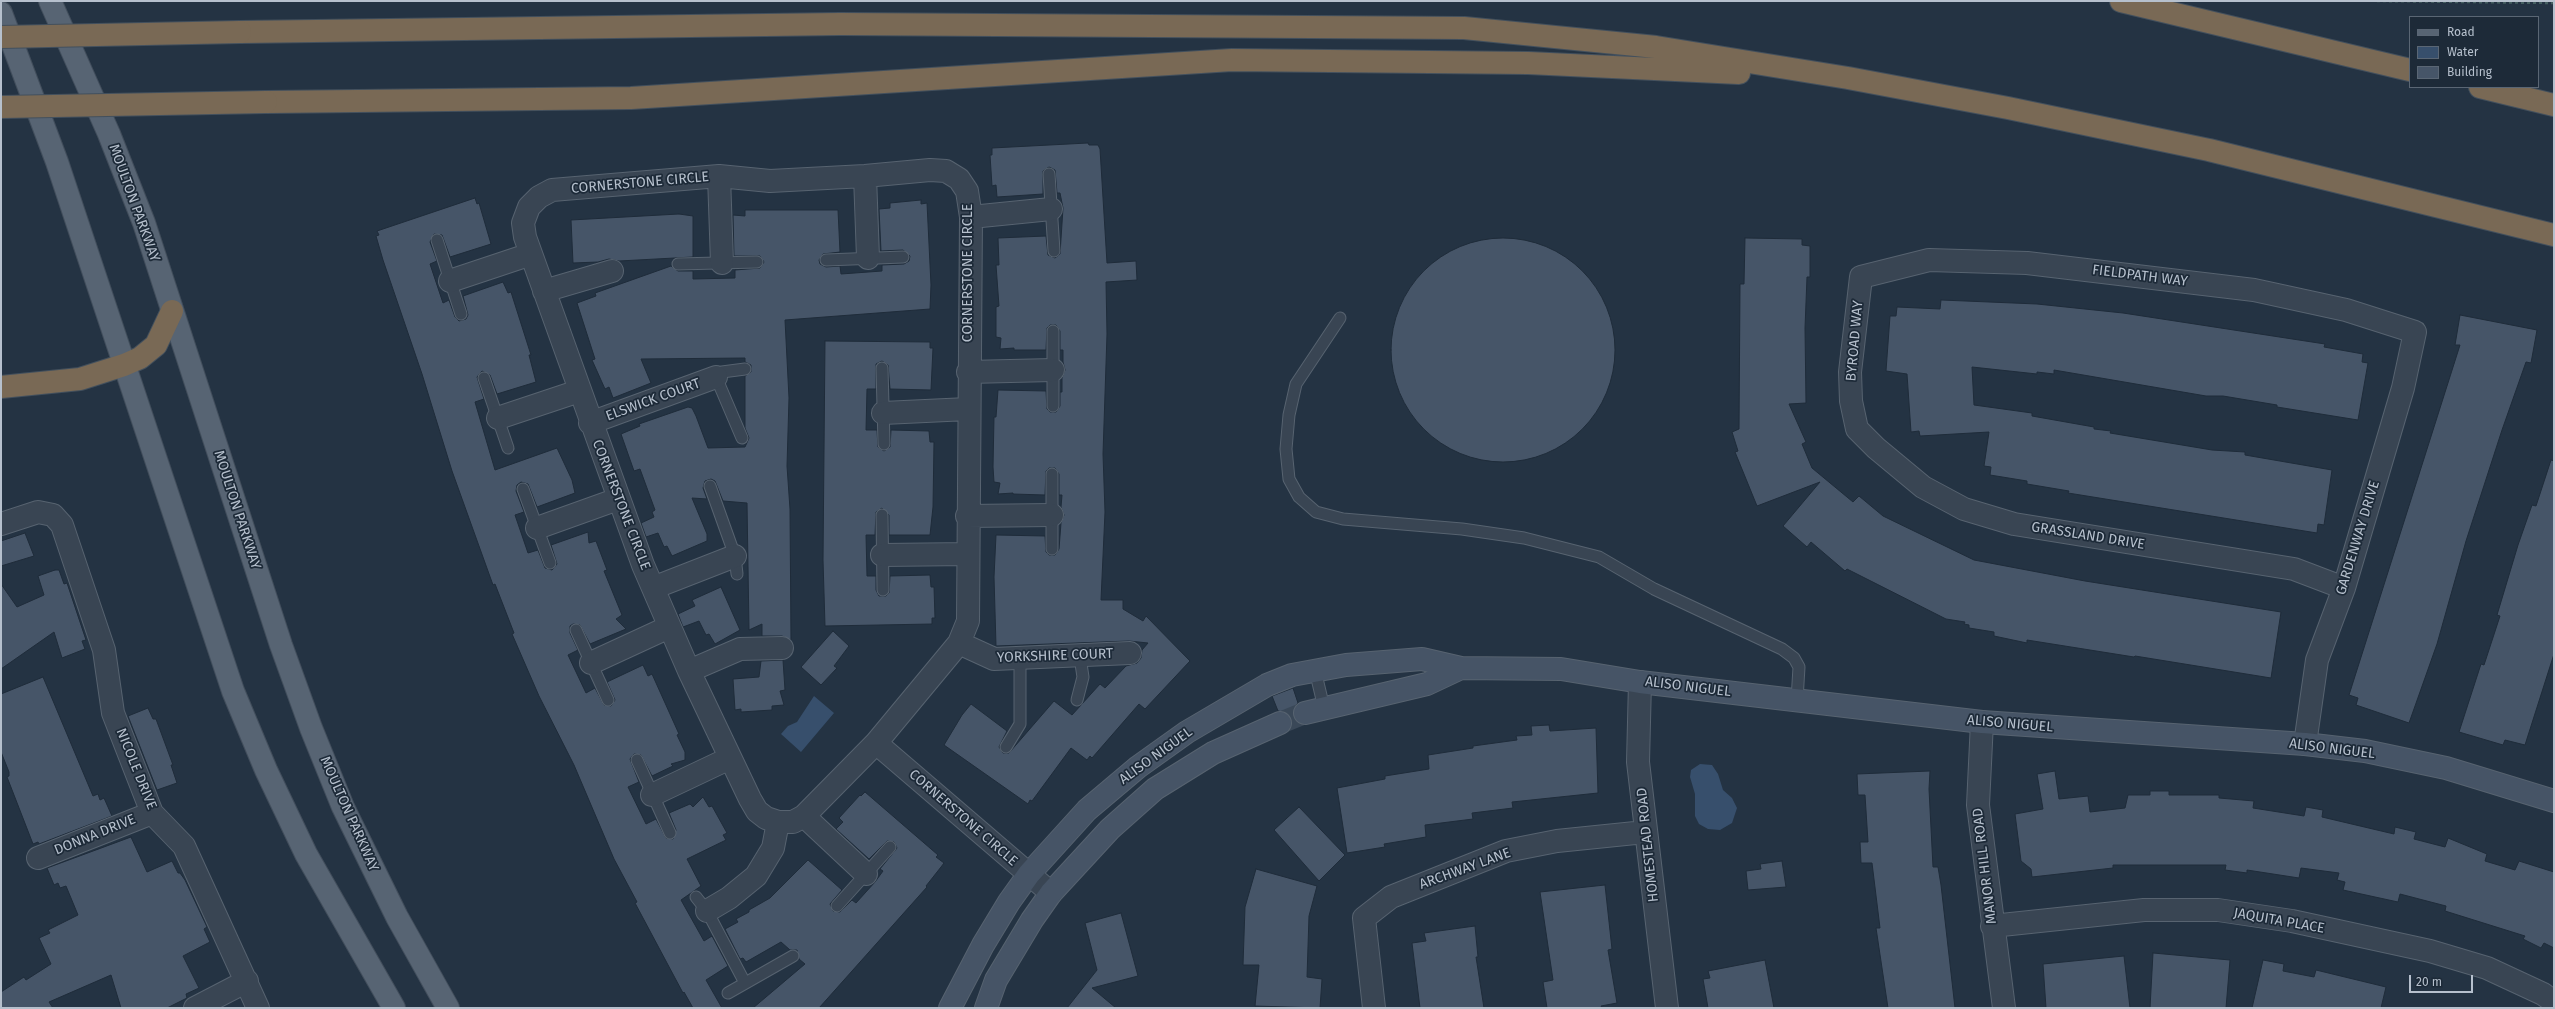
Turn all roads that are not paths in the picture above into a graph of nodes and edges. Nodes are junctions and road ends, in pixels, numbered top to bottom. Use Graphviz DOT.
graph roads {
  1 [pos="50,1"];
  2 [pos="2120,1"];
  3 [pos="1,13"];
  4 [pos="1,37"];
  5 [pos="2409,70"];
  6 [pos="1848,78"];
  7 [pos="2484,88"];
  8 [pos="2554,105"];
  9 [pos="1,107"];
  10 [pos="1049,174"];
  11 [pos="720,176"];
  12 [pos="865,176"];
  13 [pos="1052,209"];
  14 [pos="971,217"];
  15 [pos="2554,235"];
  16 [pos="437,240"];
  17 [pos="1054,251"];
  18 [pos="531,254"];
  19 [pos="903,257"];
  20 [pos="868,258"];
  21 [pos="826,260"];
  22 [pos="757,262"];
  23 [pos="722,263"];
  24 [pos="678,264"];
  25 [pos="612,270"];
  26 [pos="1861,277"];
  27 [pos="450,281"];
  28 [pos="544,291"];
  29 [pos="172,311"];
  30 [pos="461,314"];
  31 [pos="1340,318"];
  32 [pos="1053,331"];
  33 [pos="2415,332"];
  34 [pos="124,365"];
  35 [pos="882,368"];
  36 [pos="745,369"];
  37 [pos="1053,370"];
  38 [pos="968,372"];
  39 [pos="716,377"];
  40 [pos="484,378"];
  41 [pos="1,387"];
  42 [pos="579,391"];
  43 [pos="1053,406"];
  44 [pos="968,409"];
  45 [pos="883,413"];
  46 [pos="498,418"];
  47 [pos="590,423"];
  48 [pos="1857,429"];
  49 [pos="742,438"];
  50 [pos="884,444"];
  51 [pos="508,448"];
  52 [pos="1052,474"];
  53 [pos="710,486"];
  54 [pos="523,489"];
  55 [pos="618,499"];
  56 [pos="882,515"];
  57 [pos="1052,515"];
  58 [pos="967,516"];
  59 [pos="1,524"];
  60 [pos="537,528"];
  61 [pos="1052,549"];
  62 [pos="968,554"];
  63 [pos="882,555"];
  64 [pos="550,563"];
  65 [pos="736,565"];
  66 [pos="653,588"];
  67 [pos="2344,588"];
  68 [pos="882,590"];
  69 [pos="669,627"];
  70 [pos="576,630"];
  71 [pos="959,643"];
  72 [pos="782,648"];
  73 [pos="1130,653"];
  74 [pos="1080,657"];
  75 [pos="1020,660"];
  76 [pos="591,663"];
  77 [pos="1461,668"];
  78 [pos="1315,670"];
  79 [pos="689,671"];
  80 [pos="1640,682"];
  81 [pos="608,700"];
  82 [pos="1077,700"];
  83 [pos="1797,700"];
  84 [pos="1314,711"];
  85 [pos="1280,722"];
  86 [pos="1982,722"];
  87 [pos="876,743"];
  88 [pos="2304,744"];
  89 [pos="1006,747"];
  90 [pos="730,758"];
  91 [pos="637,760"];
  92 [pos="1138,767"];
  93 [pos="1155,789"];
  94 [pos="652,795"];
  95 [pos="2554,799"];
  96 [pos="152,813"];
  97 [pos="804,816"];
  98 [pos="778,822"];
  99 [pos="1645,832"];
  100 [pos="670,833"];
  101 [pos="890,847"];
  102 [pos="38,858"];
  103 [pos="866,874"];
  104 [pos="1029,874"];
  105 [pos="1051,893"];
  106 [pos="701,904"];
  107 [pos="837,906"];
  108 [pos="1992,926"];
  109 [pos="793,956"];
  110 [pos="247,981"];
  111 [pos="745,983"];
  112 [pos="728,993"];
  113 [pos="2554,1002"];
  114 [pos="195,1008"];
  115 [pos="258,1008"];
  116 [pos="394,1008"];
  117 [pos="448,1008"];
  118 [pos="950,1008"];
  119 [pos="986,1008"];
  120 [pos="1374,1008"];
  121 [pos="1668,1008"];
  122 [pos="2004,1008"];
  1 -- 29 [label="main road, MOULTON PARKWAY"];
  2 -- 5 [label="highway"];
  3 -- 34 [label="main road"];
  4 -- 6 [label="highway, bridge"];
  6 -- 9 [label="highway, bridge"];
  6 -- 15 [label="highway"];
  7 -- 8 [label="highway"];
  10 -- 13 [label="lane"];
  11 -- 12 [label="street, CORNERSTONE CIRCLE"];
  11 -- 18 [label="street, CORNERSTONE CIRCLE"];
  11 -- 23 [label="street"];
  12 -- 14 [label="street, CORNERSTONE CIRCLE"];
  12 -- 20 [label="street"];
  13 -- 14 [label="street"];
  13 -- 17 [label="lane"];
  14 -- 38 [label="street, CORNERSTONE CIRCLE"];
  16 -- 27 [label="lane"];
  18 -- 27 [label="street"];
  18 -- 28 [label="street, CORNERSTONE CIRCLE"];
  19 -- 20 [label="lane"];
  20 -- 21 [label="lane"];
  22 -- 23 [label="lane"];
  23 -- 24 [label="lane"];
  25 -- 28 [label="street"];
  26 -- 33 [label="street, FIELDPATH WAY"];
  26 -- 48 [label="street, BYROAD WAY"];
  27 -- 30 [label="lane"];
  28 -- 42 [label="street, CORNERSTONE CIRCLE"];
  29 -- 34 [label="highway"];
  29 -- 117 [label="main road, MOULTON PARKWAY"];
  31 -- 83 [label="lane"];
  32 -- 37 [label="lane"];
  33 -- 67 [label="street, GARDENWAY DRIVE"];
  34 -- 41 [label="highway"];
  34 -- 116 [label="main road"];
  35 -- 45 [label="lane"];
  36 -- 39 [label="lane"];
  37 -- 38 [label="street"];
  37 -- 43 [label="lane"];
  38 -- 44 [label="street, CORNERSTONE CIRCLE"];
  39 -- 47 [label="street, ELSWICK COURT"];
  39 -- 49 [label="lane"];
  40 -- 46 [label="lane"];
  42 -- 46 [label="street"];
  42 -- 47 [label="street, CORNERSTONE CIRCLE"];
  44 -- 45 [label="street"];
  44 -- 58 [label="street, CORNERSTONE CIRCLE"];
  45 -- 50 [label="lane"];
  46 -- 51 [label="lane"];
  47 -- 55 [label="street, CORNERSTONE CIRCLE"];
  48 -- 67 [label="street, GRASSLAND DRIVE"];
  52 -- 57 [label="lane"];
  53 -- 65 [label="lane"];
  54 -- 60 [label="lane"];
  55 -- 60 [label="street"];
  55 -- 66 [label="street, CORNERSTONE CIRCLE"];
  56 -- 63 [label="lane"];
  57 -- 58 [label="street"];
  57 -- 61 [label="lane"];
  58 -- 62 [label="street, CORNERSTONE CIRCLE"];
  59 -- 96 [label="street, NICOLE DRIVE"];
  60 -- 64 [label="lane"];
  62 -- 63 [label="street"];
  62 -- 71 [label="street, CORNERSTONE CIRCLE"];
  63 -- 68 [label="lane"];
  65 -- 66 [label="street"];
  66 -- 69 [label="street, CORNERSTONE CIRCLE"];
  67 -- 88 [label="street, GARDENWAY DRIVE"];
  69 -- 76 [label="street"];
  69 -- 79 [label="street, CORNERSTONE CIRCLE"];
  70 -- 76 [label="lane"];
  71 -- 75 [label="street, YORKSHIRE COURT"];
  71 -- 87 [label="street, CORNERSTONE CIRCLE"];
  72 -- 79 [label="street"];
  73 -- 74 [label="street, YORKSHIRE COURT"];
  74 -- 75 [label="street, YORKSHIRE COURT"];
  74 -- 82 [label="lane"];
  75 -- 89 [label="lane"];
  76 -- 81 [label="lane"];
  77 -- 78 [label="street, ALISO NIGUEL"];
  77 -- 80 [label="street, ALISO NIGUEL"];
  77 -- 84 [label="street, ALISO NIGUEL"];
  78 -- 84 [label="lane"];
  78 -- 92 [label="street, ALISO NIGUEL"];
  79 -- 90 [label="street, CORNERSTONE CIRCLE"];
  80 -- 83 [label="street, ALISO NIGUEL"];
  80 -- 99 [label="street, HOMESTEAD ROAD"];
  83 -- 86 [label="street, ALISO NIGUEL"];
  85 -- 93 [label="street, ALISO NIGUEL"];
  86 -- 88 [label="street, ALISO NIGUEL"];
  86 -- 108 [label="street, MANOR HILL ROAD"];
  87 -- 97 [label="street, CORNERSTONE CIRCLE"];
  87 -- 104 [label="street, CORNERSTONE CIRCLE"];
  88 -- 95 [label="street, ALISO NIGUEL"];
  90 -- 94 [label="street"];
  90 -- 98 [label="street, CORNERSTONE CIRCLE"];
  91 -- 94 [label="lane"];
  92 -- 93 [label="street"];
  92 -- 104 [label="street, ALISO NIGUEL"];
  93 -- 105 [label="street, ALISO NIGUEL"];
  94 -- 100 [label="lane"];
  96 -- 102 [label="street, DONNA DRIVE"];
  96 -- 110 [label="street, NICOLE DRIVE"];
  97 -- 98 [label="street, CORNERSTONE CIRCLE"];
  97 -- 103 [label="street"];
  98 -- 106 [label="street"];
  99 -- 120 [label="street, ARCHWAY LANE"];
  99 -- 121 [label="street, HOMESTEAD ROAD"];
  101 -- 103 [label="lane"];
  103 -- 107 [label="lane"];
  104 -- 105 [label="street, CORNERSTONE CIRCLE"];
  104 -- 118 [label="street, ALISO NIGUEL"];
  105 -- 119 [label="street, ALISO NIGUEL"];
  106 -- 111 [label="lane"];
  108 -- 113 [label="street, JAQUITA PLACE"];
  108 -- 122 [label="street, MANOR HILL ROAD"];
  109 -- 111 [label="lane"];
  110 -- 114 [label="street"];
  110 -- 115 [label="street, NICOLE DRIVE"];
  111 -- 112 [label="lane"];
}
